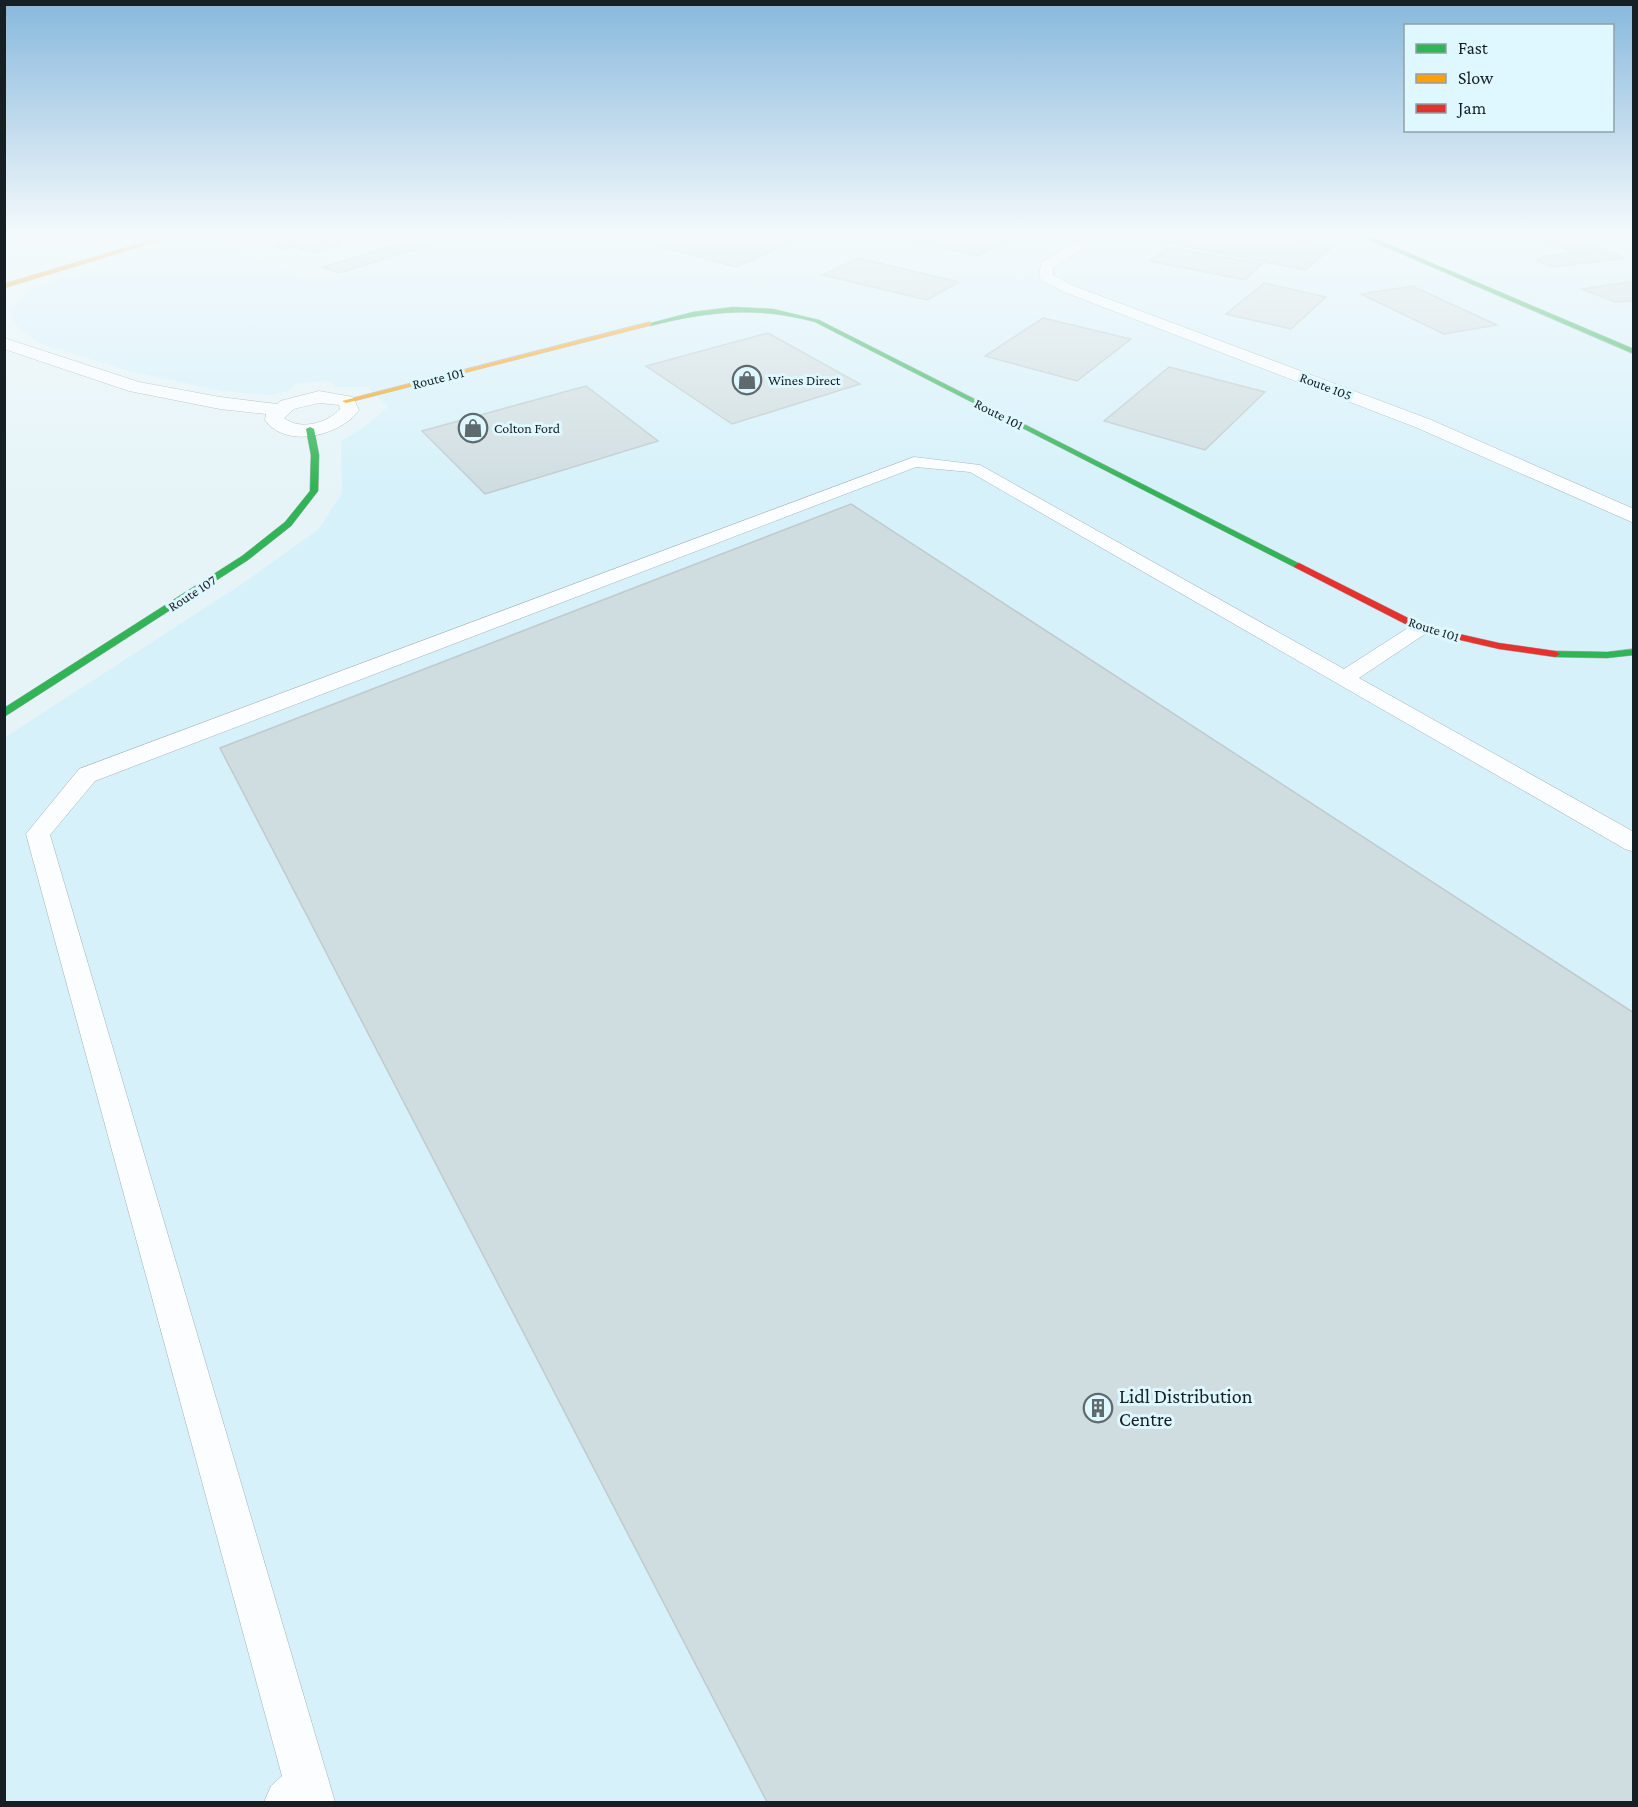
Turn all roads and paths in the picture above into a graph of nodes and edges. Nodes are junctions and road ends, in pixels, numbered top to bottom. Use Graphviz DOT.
graph roads {
  1 [pos="668,319"];
  2 [pos="812,319"];
  3 [pos="1149,319"];
  4 [pos="1558,319"];
  5 [pos="4,343"];
  6 [pos="1634,352"];
  7 [pos="346,401"];
  8 [pos="280,410"];
  9 [pos="310,429"];
  10 [pos="1634,517"];
  11 [pos="1420,628"];
  12 [pos="1634,652"];
  13 [pos="1344,678"];
  14 [pos="4,714"];
  15 [pos="1634,843"];
  16 [pos="302,1797"];
  1 -- 7 [label="street, Route 101"];
  2 -- 11 [label="street, Route 101"];
  3 -- 10 [label="street, Route 105"];
  4 -- 6 [label="street"];
  5 -- 8 [label="street"];
  7 -- 8 [label="street"];
  7 -- 9 [label="street"];
  8 -- 9 [label="street"];
  9 -- 14 [label="street, Route 107"];
  11 -- 12 [label="street, Route 101"];
  11 -- 13 [label="lane"];
  13 -- 15 [label="lane"];
  13 -- 16 [label="lane"];
}
